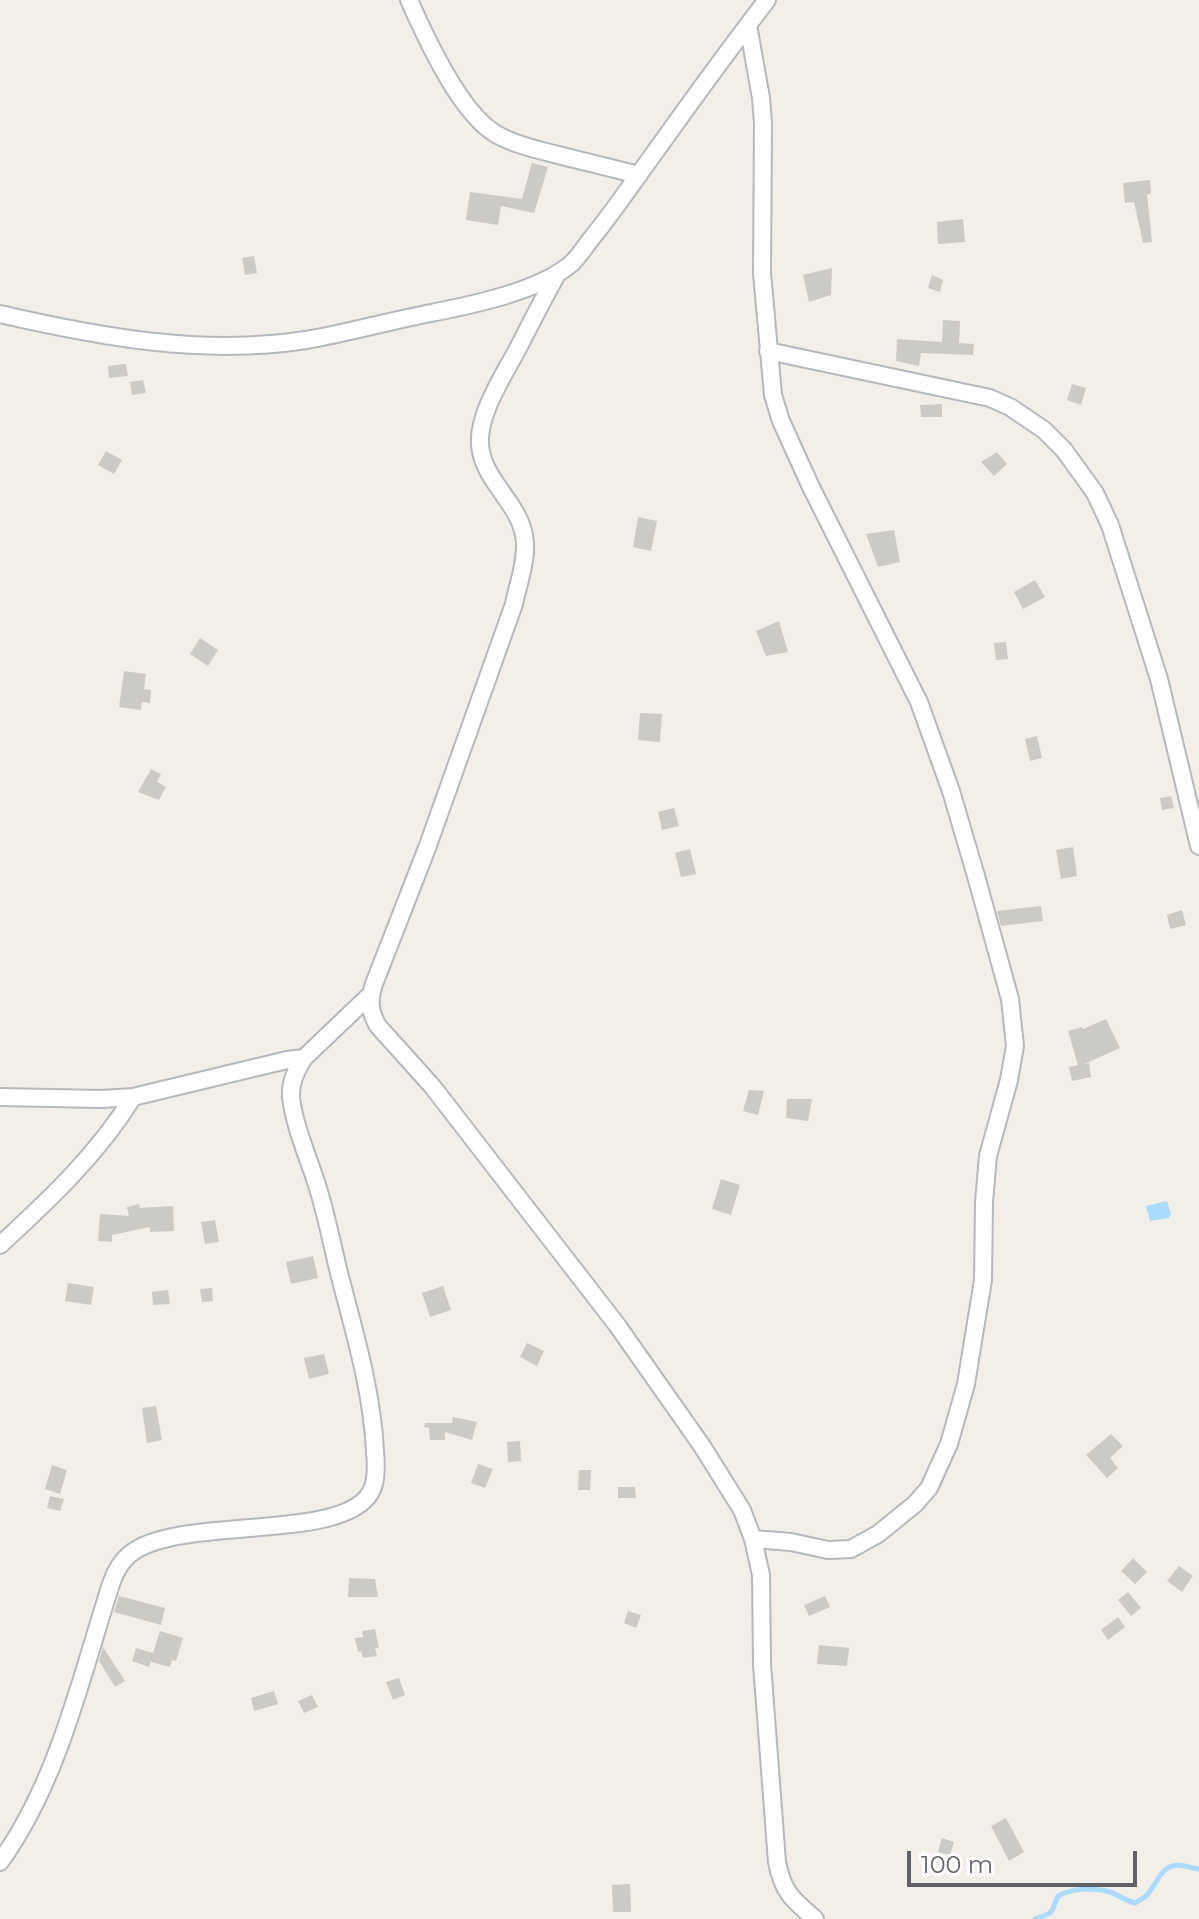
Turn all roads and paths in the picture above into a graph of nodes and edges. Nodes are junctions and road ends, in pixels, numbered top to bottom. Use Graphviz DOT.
graph roads {
  1 [pos="409,0"];
  2 [pos="767,0"];
  3 [pos="748,25"];
  4 [pos="639,175"];
  5 [pos="556,276"];
  6 [pos="0,314"];
  7 [pos="768,351"];
  8 [pos="1199,846"];
  9 [pos="370,995"];
  10 [pos="304,1058"];
  11 [pos="0,1097"];
  12 [pos="133,1097"];
  13 [pos="0,1245"];
  14 [pos="753,1539"];
  15 [pos="0,1862"];
  16 [pos="815,1919"];
  1 -- 4 [label="street"];
  2 -- 3 [label="street"];
  3 -- 4 [label="street"];
  3 -- 7 [label="street"];
  4 -- 5 [label="street"];
  5 -- 6 [label="street"];
  5 -- 9 [label="street"];
  7 -- 8 [label="street"];
  7 -- 14 [label="street"];
  9 -- 10 [label="street"];
  9 -- 14 [label="street"];
  10 -- 12 [label="street"];
  10 -- 15 [label="street"];
  11 -- 12 [label="street"];
  12 -- 13 [label="street"];
  14 -- 16 [label="street"];
}
